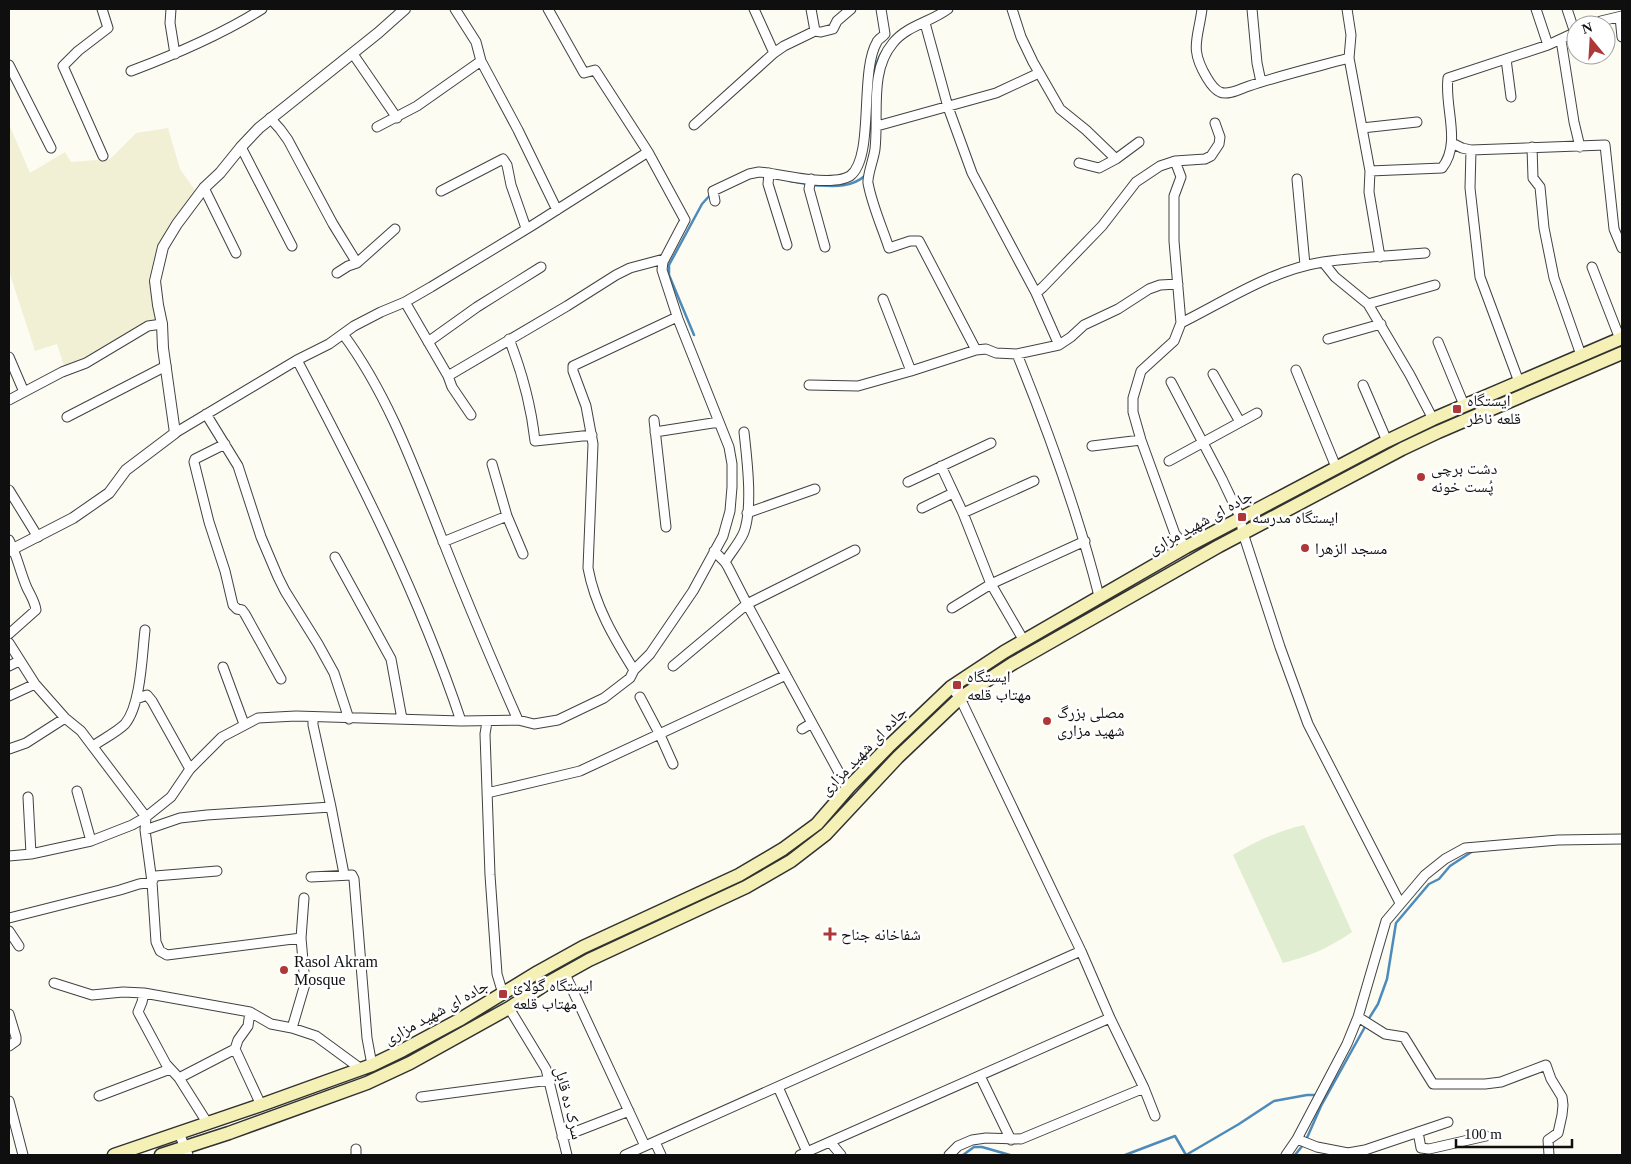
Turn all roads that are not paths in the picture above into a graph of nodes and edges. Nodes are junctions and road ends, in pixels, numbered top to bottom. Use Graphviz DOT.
graph roads {
  1 [pos="102,9"];
  2 [pos="171,9"];
  3 [pos="262,9"];
  4 [pos="405,9"];
  5 [pos="455,9"];
  6 [pos="548,9"];
  7 [pos="754,9"];
  8 [pos="811,9"];
  9 [pos="851,9"];
  10 [pos="881,9"];
  11 [pos="948,9"];
  12 [pos="1012,9"];
  13 [pos="1202,9"];
  14 [pos="1252,9"];
  15 [pos="1536,9"];
  16 [pos="1350,10"];
  17 [pos="1621,16"];
  18 [pos="925,23"];
  19 [pos="815,31"];
  20 [pos="1566,37"];
  21 [pos="1622,37"];
  22 [pos="1561,40"];
  23 [pos="1548,45"];
  24 [pos="774,53"];
  25 [pos="175,54"];
  26 [pos="353,54"];
  27 [pos="1350,58"];
  28 [pos="1506,59"];
  29 [pos="481,61"];
  30 [pos="9,65"];
  31 [pos="131,70"];
  32 [pos="1039,73"];
  33 [pos="1261,82"];
  34 [pos="1511,97"];
  35 [pos="948,107"];
  36 [pos="270,118"];
  37 [pos="397,118"];
  38 [pos="1417,122"];
  39 [pos="1215,123"];
  40 [pos="694,125"];
  41 [pos="877,126"];
  42 [pos="376,127"];
  43 [pos="1362,128"];
  44 [pos="1140,142"];
  45 [pos="1452,143"];
  46 [pos="240,147"];
  47 [pos="1532,147"];
  48 [pos="1580,147"];
  49 [pos="51,148"];
  50 [pos="1471,150"];
  51 [pos="648,152"];
  52 [pos="103,156"];
  53 [pos="1116,159"];
  54 [pos="1174,161"];
  55 [pos="1080,163"];
  56 [pos="863,170"];
  57 [pos="1370,171"];
  58 [pos="769,172"];
  59 [pos="811,179"];
  60 [pos="1297,179"];
  61 [pos="204,188"];
  62 [pos="441,191"];
  63 [pos="715,201"];
  64 [pos="557,210"];
  65 [pos="526,228"];
  66 [pos="395,229"];
  67 [pos="787,245"];
  68 [pos="292,246"];
  69 [pos="825,247"];
  70 [pos="1622,248"];
  71 [pos="236,253"];
  72 [pos="1425,253"];
  73 [pos="1380,257"];
  74 [pos="664,259"];
  75 [pos="1323,262"];
  76 [pos="357,263"];
  77 [pos="1305,265"];
  78 [pos="541,267"];
  79 [pos="1592,267"];
  80 [pos="337,273"];
  81 [pos="1178,284"];
  82 [pos="1435,285"];
  83 [pos="1036,293"];
  84 [pos="882,299"];
  85 [pos="405,302"];
  86 [pos="1368,304"];
  87 [pos="677,316"];
  88 [pos="1181,323"];
  89 [pos="162,324"];
  90 [pos="1381,324"];
  91 [pos="343,334"];
  92 [pos="509,339"];
  93 [pos="1328,339"];
  94 [pos="1621,339"];
  95 [pos="428,342"];
  96 [pos="1438,342"];
  97 [pos="1060,345"];
  98 [pos="976,350"];
  99 [pos="1622,353"];
  100 [pos="1017,354"];
  101 [pos="1581,355"];
  102 [pos="9,357"];
  103 [pos="297,360"];
  104 [pos="166,366"];
  105 [pos="1296,370"];
  106 [pos="912,371"];
  107 [pos="1213,374"];
  108 [pos="448,376"];
  109 [pos="1171,382"];
  110 [pos="1519,382"];
  111 [pos="809,385"];
  112 [pos="1363,385"];
  113 [pos="24,392"];
  114 [pos="9,400"];
  115 [pos="1464,405"];
  116 [pos="1257,413"];
  117 [pos="206,414"];
  118 [pos="471,416"];
  119 [pos="67,417"];
  120 [pos="1433,418"];
  121 [pos="654,420"];
  122 [pos="719,422"];
  123 [pos="1240,422"];
  124 [pos="175,432"];
  125 [pos="656,432"];
  126 [pos="744,432"];
  127 [pos="592,435"];
  128 [pos="1141,440"];
  129 [pos="1387,441"];
  130 [pos="1202,442"];
  131 [pos="991,443"];
  132 [pos="225,444"];
  133 [pos="1092,446"];
  134 [pos="1169,461"];
  135 [pos="492,464"];
  136 [pos="941,466"];
  137 [pos="1336,467"];
  138 [pos="1034,481"];
  139 [pos="908,482"];
  140 [pos="815,489"];
  141 [pos="9,490"];
  142 [pos="953,493"];
  143 [pos="922,508"];
  144 [pos="962,513"];
  145 [pos="747,514"];
  146 [pos="507,516"];
  147 [pos="1240,518"];
  148 [pos="666,527"];
  149 [pos="1243,533"];
  150 [pos="38,537"];
  151 [pos="1085,541"];
  152 [pos="443,542"];
  153 [pos="1186,546"];
  154 [pos="10,547"];
  155 [pos="855,550"];
  156 [pos="716,553"];
  157 [pos="523,554"];
  158 [pos="335,557"];
  159 [pos="725,562"];
  160 [pos="991,584"];
  161 [pos="1099,596"];
  162 [pos="746,604"];
  163 [pos="952,608"];
  164 [pos="145,630"];
  165 [pos="9,634"];
  166 [pos="1024,641"];
  167 [pos="9,644"];
  168 [pos="19,660"];
  169 [pos="9,666"];
  170 [pos="673,666"];
  171 [pos="223,667"];
  172 [pos="634,670"];
  173 [pos="786,675"];
  174 [pos="281,679"];
  175 [pos="35,684"];
  176 [pos="951,687"];
  177 [pos="9,696"];
  178 [pos="640,697"];
  179 [pos="960,698"];
  180 [pos="136,699"];
  181 [pos="65,718"];
  182 [pos="349,719"];
  183 [pos="402,719"];
  184 [pos="518,720"];
  185 [pos="461,721"];
  186 [pos="313,722"];
  187 [pos="812,723"];
  188 [pos="244,724"];
  189 [pos="486,727"];
  190 [pos="802,729"];
  191 [pos="660,735"];
  192 [pos="93,746"];
  193 [pos="9,749"];
  194 [pos="672,764"];
  195 [pos="190,769"];
  196 [pos="849,787"];
  197 [pos="77,791"];
  198 [pos="487,793"];
  199 [pos="28,797"];
  200 [pos="331,807"];
  201 [pos="146,817"];
  202 [pos="145,828"];
  203 [pos="1622,839"];
  204 [pos="91,841"];
  205 [pos="30,854"];
  206 [pos="9,856"];
  207 [pos="217,871"];
  208 [pos="344,874"];
  209 [pos="311,877"];
  210 [pos="152,882"];
  211 [pos="304,898"];
  212 [pos="1400,903"];
  213 [pos="9,918"];
  214 [pos="654,922"];
  215 [pos="9,931"];
  216 [pos="301,938"];
  217 [pos="19,946"];
  218 [pos="1081,951"];
  219 [pos="564,974"];
  220 [pos="54,983"];
  221 [pos="144,993"];
  222 [pos="502,994"];
  223 [pos="510,1008"];
  224 [pos="250,1012"];
  225 [pos="9,1014"];
  226 [pos="1358,1017"];
  227 [pos="1110,1018"];
  228 [pos="292,1028"];
  229 [pos="9,1046"];
  230 [pos="235,1049"];
  231 [pos="366,1067"];
  232 [pos="170,1069"];
  233 [pos="980,1076"];
  234 [pos="180,1078"];
  235 [pos="550,1080"];
  236 [pos="778,1088"];
  237 [pos="1144,1088"];
  238 [pos="99,1096"];
  239 [pos="421,1097"];
  240 [pos="9,1102"];
  241 [pos="261,1106"];
  242 [pos="629,1111"];
  243 [pos="10,1116"];
  244 [pos="1155,1116"];
  245 [pos="1448,1122"];
  246 [pos="208,1124"];
  247 [pos="1418,1132"];
  248 [pos="179,1133"];
  249 [pos="1486,1136"];
  250 [pos="562,1137"];
  251 [pos="1296,1139"];
  252 [pos="1011,1140"];
  253 [pos="655,1142"];
  254 [pos="832,1143"];
  255 [pos="645,1146"];
  256 [pos="186,1151"];
  257 [pos="804,1154"];
  258 [pos="23,1155"];
  259 [pos="114,1155"];
  260 [pos="161,1155"];
  261 [pos="567,1155"];
  262 [pos="625,1155"];
  263 [pos="661,1155"];
  264 [pos="841,1155"];
  265 [pos="950,1155"];
  266 [pos="1286,1155"];
  267 [pos="1549,1155"];
  1 -- 52 [label="street"];
  2 -- 25 [label="street"];
  3 -- 25 [label="street"];
  4 -- 26 [label="street"];
  5 -- 29 [label="street"];
  6 -- 51 [label="street"];
  7 -- 24 [label="street"];
  8 -- 19 [label="street"];
  9 -- 19 [label="street"];
  10 -- 56 [label="street"];
  11 -- 18 [label="street"];
  12 -- 32 [label="street"];
  13 -- 33 [label="street"];
  14 -- 33 [label="street"];
  15 -- 23 [label="street"];
  16 -- 27 [label="street"];
  17 -- 21 [label="street"];
  18 -- 35 [label="street"];
  18 -- 41 [label="street"];
  19 -- 24 [label="street"];
  20 -- 22 [label="street"];
  22 -- 23 [label="street"];
  22 -- 48 [label="street"];
  23 -- 28 [label="street"];
  24 -- 40 [label="street"];
  25 -- 31 [label="street"];
  26 -- 36 [label="street"];
  26 -- 37 [label="street"];
  27 -- 33 [label="street"];
  27 -- 43 [label="street"];
  28 -- 34 [label="street"];
  28 -- 45 [label="street"];
  29 -- 37 [label="street"];
  29 -- 64 [label="street"];
  30 -- 49 [label="street"];
  32 -- 35 [label="street"];
  32 -- 53 [label="street"];
  35 -- 41 [label="street"];
  35 -- 83 [label="street"];
  36 -- 46 [label="street"];
  36 -- 76 [label="street"];
  37 -- 42 [label="street"];
  38 -- 43 [label="street"];
  39 -- 54 [label="street"];
  41 -- 56 [label="street"];
  43 -- 57 [label="street"];
  44 -- 53 [label="street"];
  45 -- 50 [label="street"];
  45 -- 57 [label="street"];
  46 -- 61 [label="street"];
  46 -- 68 [label="street"];
  47 -- 48 [label="street"];
  47 -- 50 [label="street"];
  47 -- 101 [label="street"];
  48 -- 70 [label="street"];
  50 -- 110 [label="street"];
  51 -- 64 [label="street"];
  51 -- 74 [label="street"];
  53 -- 55 [label="street"];
  54 -- 81 [label="street"];
  54 -- 83 [label="street"];
  56 -- 59 [label="street"];
  56 -- 98 [label="street"];
  57 -- 73 [label="street"];
  58 -- 59 [label="street"];
  58 -- 63 [label="street"];
  58 -- 67 [label="street"];
  59 -- 69 [label="street"];
  60 -- 77 [label="street"];
  61 -- 71 [label="street"];
  61 -- 89 [label="street"];
  62 -- 65 [label="street"];
  64 -- 65 [label="street"];
  65 -- 85 [label="street"];
  66 -- 76 [label="street"];
  72 -- 73 [label="street"];
  73 -- 75 [label="street"];
  74 -- 87 [label="street"];
  74 -- 92 [label="street"];
  75 -- 77 [label="street"];
  75 -- 86 [label="street"];
  76 -- 80 [label="street"];
  77 -- 88 [label="street"];
  78 -- 95 [label="street"];
  79 -- 94 [label="street"];
  81 -- 88 [label="street"];
  81 -- 97 [label="street"];
  82 -- 86 [label="street"];
  83 -- 97 [label="street"];
  84 -- 106 [label="street"];
  85 -- 91 [label="street"];
  85 -- 95 [label="street"];
  86 -- 90 [label="street"];
  87 -- 122 [label="street"];
  87 -- 127 [label="street"];
  88 -- 128 [label="street"];
  89 -- 104 [label="street"];
  89 -- 113 [label="street"];
  90 -- 93 [label="street"];
  90 -- 120 [label="street"];
  91 -- 103 [label="street"];
  91 -- 152 [label="street"];
  92 -- 108 [label="street"];
  92 -- 127 [label="street"];
  94 -- 101 [label="main road, جاده ای شهید مزاری"];
  95 -- 108 [label="street"];
  96 -- 115 [label="street"];
  97 -- 100 [label="street"];
  98 -- 100 [label="street"];
  98 -- 106 [label="street"];
  99 -- 149 [label="main road, جاده ای شهید مزاری"];
  100 -- 151 [label="street"];
  101 -- 110 [label="main road, جاده ای شهید مزاری"];
  102 -- 113 [label="street"];
  103 -- 117 [label="street"];
  103 -- 185 [label="street"];
  104 -- 119 [label="street"];
  104 -- 124 [label="street"];
  105 -- 137 [label="street"];
  106 -- 111 [label="street"];
  107 -- 123 [label="street"];
  108 -- 118 [label="street"];
  109 -- 130 [label="street"];
  110 -- 115 [label="main road, جاده ای شهید مزاری"];
  112 -- 129 [label="street"];
  113 -- 114 [label="street"];
  115 -- 120 [label="main road, جاده ای شهید مزاری"];
  116 -- 123 [label="street"];
  117 -- 124 [label="street"];
  117 -- 132 [label="street"];
  120 -- 129 [label="main road, جاده ای شهید مزاری"];
  121 -- 125 [label="street"];
  122 -- 125 [label="street"];
  122 -- 156 [label="street"];
  123 -- 130 [label="street"];
  124 -- 150 [label="street"];
  125 -- 148 [label="street"];
  126 -- 145 [label="street"];
  127 -- 172 [label="street"];
  128 -- 133 [label="street"];
  128 -- 153 [label="street"];
  129 -- 137 [label="main road, جاده ای شهید مزاری"];
  130 -- 134 [label="street"];
  130 -- 147 [label="street"];
  131 -- 136 [label="street"];
  132 -- 174 [label="street"];
  132 -- 182 [label="street"];
  135 -- 146 [label="street"];
  136 -- 139 [label="street"];
  136 -- 142 [label="street"];
  137 -- 147 [label="main road, جاده ای شهید مزاری"];
  138 -- 144 [label="street"];
  140 -- 145 [label="street"];
  141 -- 150 [label="street"];
  142 -- 143 [label="street"];
  142 -- 144 [label="street"];
  144 -- 160 [label="street"];
  145 -- 159 [label="street"];
  146 -- 152 [label="street"];
  146 -- 157 [label="street"];
  147 -- 149 [label="street"];
  147 -- 153 [label="main road, جاده ای شهید مزاری"];
  149 -- 179 [label="main road, جاده ای شهید مزاری"];
  149 -- 212 [label="street"];
  150 -- 154 [label="street"];
  151 -- 160 [label="street"];
  151 -- 161 [label="street"];
  152 -- 184 [label="street"];
  153 -- 161 [label="main road, جاده ای شهید مزاری"];
  154 -- 165 [label="street"];
  155 -- 162 [label="street"];
  156 -- 159 [label="street"];
  156 -- 172 [label="street"];
  158 -- 183 [label="street"];
  159 -- 162 [label="street"];
  160 -- 163 [label="street"];
  160 -- 166 [label="street"];
  161 -- 166 [label="main road, جاده ای شهید مزاری"];
  162 -- 170 [label="street"];
  162 -- 173 [label="street"];
  164 -- 180 [label="street"];
  166 -- 176 [label="main road, جاده ای شهید مزاری"];
  167 -- 168 [label="street"];
  168 -- 169 [label="street"];
  168 -- 175 [label="street"];
  171 -- 188 [label="street"];
  172 -- 184 [label="street"];
  173 -- 187 [label="street"];
  173 -- 191 [label="street"];
  175 -- 177 [label="street"];
  175 -- 181 [label="street"];
  176 -- 179 [label="street"];
  176 -- 196 [label="main road, جاده ای شهید مزاری"];
  178 -- 191 [label="street"];
  179 -- 214 [label="main road, جاده ای شهید مزاری"];
  179 -- 218 [label="street"];
  180 -- 192 [label="street"];
  180 -- 195 [label="street"];
  181 -- 192 [label="street"];
  181 -- 193 [label="street"];
  182 -- 183 [label="street"];
  182 -- 186 [label="street"];
  183 -- 185 [label="street"];
  184 -- 189 [label="street"];
  185 -- 189 [label="street"];
  186 -- 188 [label="street"];
  186 -- 200 [label="street"];
  187 -- 190 [label="street"];
  187 -- 196 [label="street"];
  188 -- 195 [label="street"];
  189 -- 198 [label="street"];
  191 -- 194 [label="street"];
  191 -- 198 [label="street"];
  192 -- 201 [label="street"];
  195 -- 201 [label="street"];
  196 -- 214 [label="main road, جاده ای شهید مزاری"];
  197 -- 204 [label="street"];
  198 -- 222 [label="street"];
  199 -- 205 [label="street"];
  200 -- 202 [label="street"];
  200 -- 208 [label="street"];
  201 -- 202 [label="street"];
  201 -- 204 [label="street"];
  202 -- 210 [label="street"];
  203 -- 212 [label="street"];
  204 -- 205 [label="street"];
  205 -- 206 [label="street"];
  207 -- 210 [label="street"];
  208 -- 209 [label="street"];
  208 -- 231 [label="street"];
  210 -- 213 [label="street"];
  210 -- 216 [label="street"];
  211 -- 216 [label="street"];
  212 -- 226 [label="street"];
  214 -- 219 [label="main road, جاده ای شهید مزاری"];
  214 -- 222 [label="main road, جاده ای شهید مزاری"];
  215 -- 217 [label="street"];
  216 -- 228 [label="street"];
  218 -- 227 [label="street"];
  218 -- 236 [label="street"];
  219 -- 223 [label="main road, جاده ای شهید مزاری"];
  219 -- 242 [label="street"];
  220 -- 221 [label="street"];
  221 -- 224 [label="street"];
  221 -- 232 [label="street"];
  222 -- 231 [label="main road, جاده ای شهید مزاری"];
  223 -- 235 [label="street, سرک ده قابل"];
  223 -- 256 [label="main road, جاده ای شهید مزاری"];
  224 -- 228 [label="street"];
  224 -- 230 [label="street"];
  225 -- 229 [label="street"];
  226 -- 251 [label="street"];
  226 -- 267 [label="street"];
  227 -- 233 [label="street"];
  227 -- 237 [label="street"];
  228 -- 231 [label="street"];
  230 -- 234 [label="street"];
  230 -- 241 [label="street"];
  231 -- 241 [label="main road, جاده ای شهید مزاری"];
  232 -- 234 [label="street"];
  232 -- 238 [label="street"];
  233 -- 252 [label="street"];
  233 -- 254 [label="street"];
  234 -- 246 [label="street"];
  235 -- 239 [label="street"];
  235 -- 250 [label="street, سرک ده قابل"];
  236 -- 253 [label="street"];
  236 -- 257 [label="street"];
  237 -- 244 [label="street"];
  237 -- 252 [label="street"];
  240 -- 243 [label="street"];
  241 -- 246 [label="main road, جاده ای شهید مزاری"];
  242 -- 250 [label="street"];
  242 -- 255 [label="street"];
  243 -- 258 [label="street"];
  245 -- 247 [label="street"];
  246 -- 248 [label="main road, جاده ای شهید مزاری"];
  247 -- 249 [label="street"];
  247 -- 251 [label="street"];
  248 -- 256 [label="street"];
  248 -- 259 [label="main road, جاده ای شهید مزاری"];
  250 -- 261 [label="street, سرک ده قابل"];
  251 -- 266 [label="street"];
  252 -- 265 [label="street"];
  253 -- 255 [label="street"];
  253 -- 263 [label="street"];
  254 -- 257 [label="street"];
  254 -- 264 [label="street"];
  255 -- 262 [label="street"];
  256 -- 260 [label="main road, جاده ای شهید مزاری"];
}
